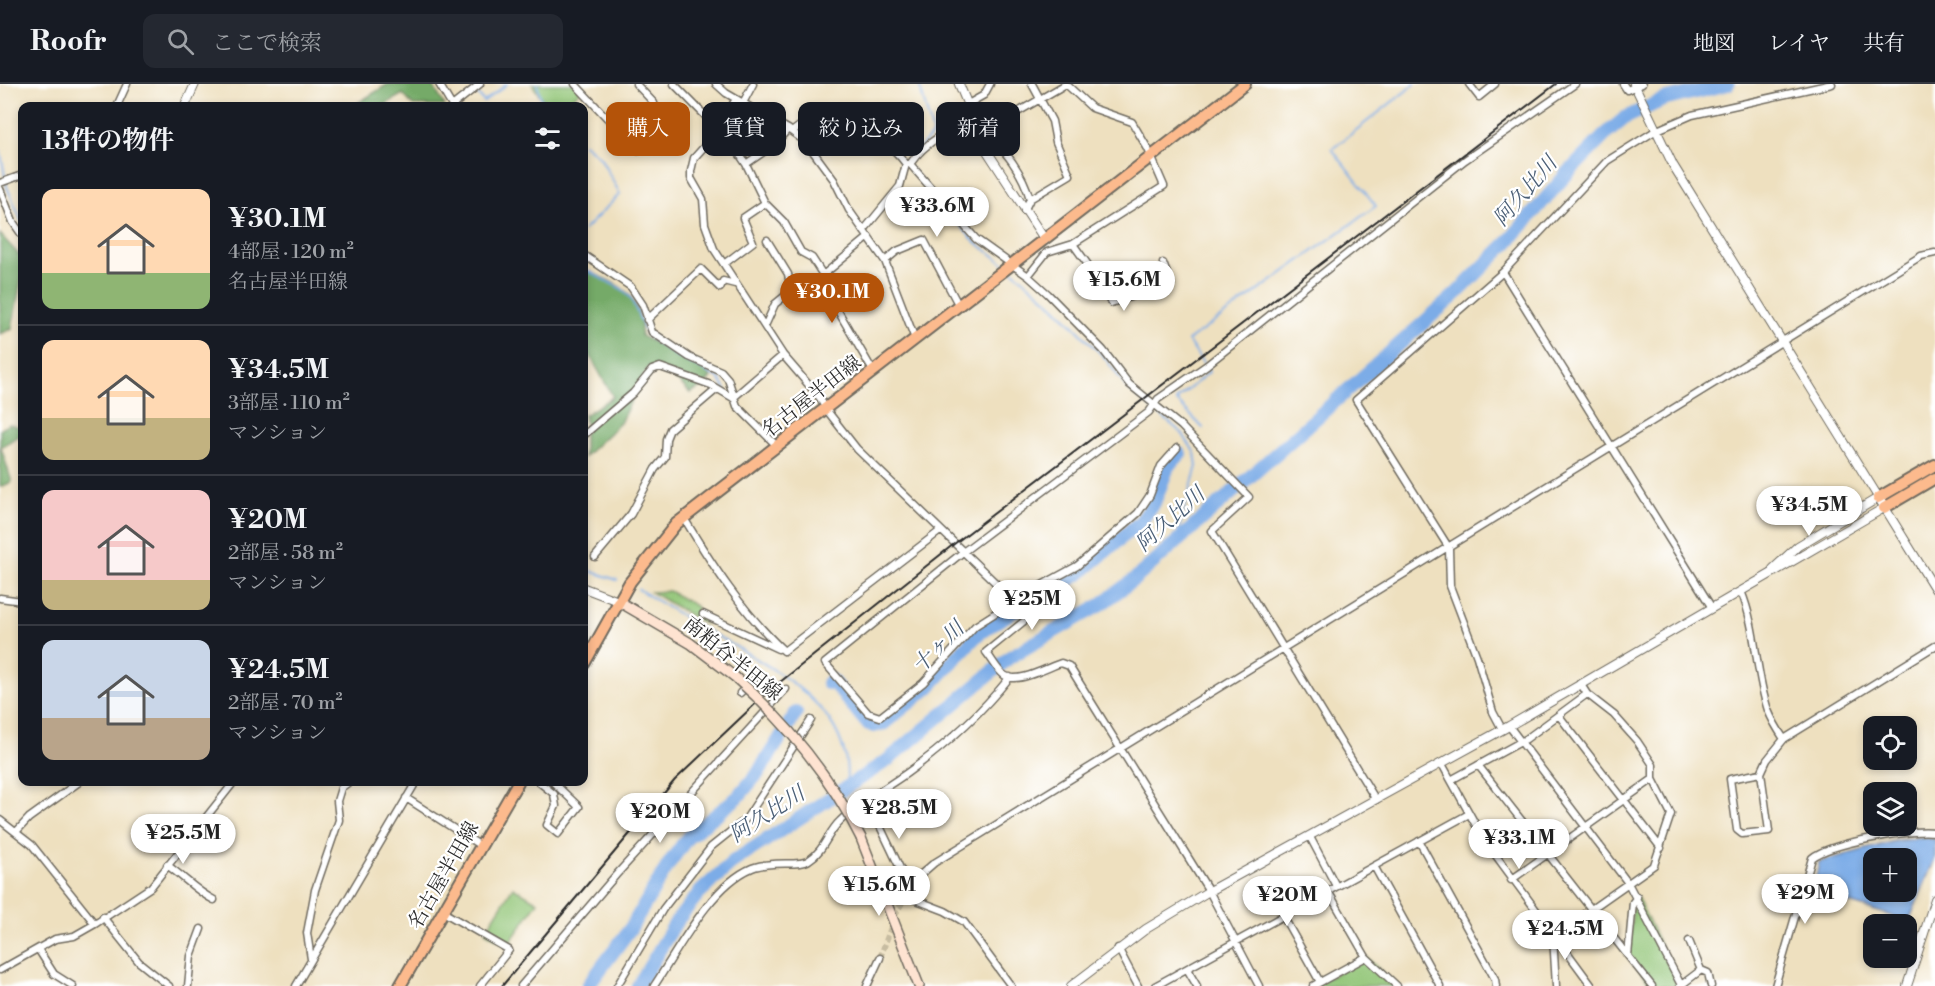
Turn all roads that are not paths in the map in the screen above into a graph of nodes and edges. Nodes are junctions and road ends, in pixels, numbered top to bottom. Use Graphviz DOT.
graph roads {
  1 [pos="127,84"];
  2 [pos="195,84"];
  3 [pos="439,84"];
  4 [pos="480,84"];
  5 [pos="575,84"];
  6 [pos="636,84"];
  7 [pos="674,84"];
  8 [pos="716,84"];
  9 [pos="753,84"];
  10 [pos="959,84"];
  11 [pos="990,84"];
  12 [pos="1032,84"];
  13 [pos="1245,84"];
  14 [pos="1469,84"];
  15 [pos="1496,84"];
  16 [pos="1575,84"];
  17 [pos="1623,84"];
  18 [pos="1832,84"];
  19 [pos="1637,85"];
  20 [pos="1039,100"];
  21 [pos="740,101"];
  22 [pos="119,102"];
  23 [pos="187,102"];
  24 [pos="450,102"];
  25 [pos="457,102"];
  26 [pos="967,102"];
  27 [pos="972,102"];
  28 [pos="1020,112"];
  29 [pos="702,113"];
  30 [pos="1654,128"];
  31 [pos="790,130"];
  32 [pos="936,137"];
  33 [pos="702,148"];
  34 [pos="741,156"];
  35 [pos="992,156"];
  36 [pos="1006,156"];
  37 [pos="1152,156"];
  38 [pos="746,164"];
  39 [pos="908,164"];
  40 [pos="18,177"];
  41 [pos="0,183"];
  42 [pos="0,189"];
  43 [pos="1030,199"];
  44 [pos="765,203"];
  45 [pos="1024,211"];
  46 [pos="18,228"];
  47 [pos="864,230"];
  48 [pos="869,237"];
  49 [pos="767,240"];
  50 [pos="1045,240"];
  51 [pos="1074,244"];
  52 [pos="1935,253"];
  53 [pos="588,258"];
  54 [pos="885,261"];
  55 [pos="1163,263"];
  56 [pos="724,264"];
  57 [pos="1013,265"];
  58 [pos="1503,272"];
  59 [pos="1028,276"];
  60 [pos="821,278"];
  61 [pos="735,284"];
  62 [pos="791,291"];
  63 [pos="960,306"];
  64 [pos="647,320"];
  65 [pos="765,326"];
  66 [pos="915,339"];
  67 [pos="1782,343"];
  68 [pos="783,355"];
  69 [pos="873,371"];
  70 [pos="717,389"];
  71 [pos="733,398"];
  72 [pos="1155,404"];
  73 [pos="825,408"];
  74 [pos="588,432"];
  75 [pos="777,446"];
  76 [pos="1613,447"];
  77 [pos="1176,448"];
  78 [pos="1935,465"];
  79 [pos="1935,478"];
  80 [pos="1881,503"];
  81 [pos="684,518"];
  82 [pos="940,531"];
  83 [pos="1449,548"];
  84 [pos="963,552"];
  85 [pos="595,557"];
  86 [pos="1744,589"];
  87 [pos="1935,589"];
  88 [pos="588,590"];
  89 [pos="1024,597"];
  90 [pos="0,598"];
  91 [pos="18,600"];
  92 [pos="618,602"];
  93 [pos="1712,608"];
  94 [pos="703,614"];
  95 [pos="1935,646"];
  96 [pos="1284,649"];
  97 [pos="784,651"];
  98 [pos="588,657"];
  99 [pos="1007,676"];
  100 [pos="754,680"];
  101 [pos="1580,683"];
  102 [pos="786,689"];
  103 [pos="740,693"];
  104 [pos="1587,694"];
  105 [pos="1560,717"];
  106 [pos="811,720"];
  107 [pos="1505,728"];
  108 [pos="1784,739"];
  109 [pos="1520,742"];
  110 [pos="1120,750"];
  111 [pos="1442,764"];
  112 [pos="1478,765"];
  113 [pos="1761,773"];
  114 [pos="1653,779"];
  115 [pos="1451,780"];
  116 [pos="73,786"];
  117 [pos="231,786"];
  118 [pos="344,786"];
  119 [pos="414,786"];
  120 [pos="516,786"];
  121 [pos="544,786"];
  122 [pos="558,786"];
  123 [pos="570,797"];
  124 [pos="406,798"];
  125 [pos="1376,800"];
  126 [pos="1624,800"];
  127 [pos="868,801"];
  128 [pos="555,806"];
  129 [pos="1469,814"];
  130 [pos="0,820"];
  131 [pos="1587,827"];
  132 [pos="16,832"];
  133 [pos="1935,832"];
  134 [pos="1310,837"];
  135 [pos="1419,841"];
  136 [pos="481,846"];
  137 [pos="1661,848"];
  138 [pos="1549,854"];
  139 [pos="167,866"];
  140 [pos="1374,866"];
  141 [pos="1511,880"];
  142 [pos="1628,883"];
  143 [pos="1336,886"];
  144 [pos="909,888"];
  145 [pos="1209,891"];
  146 [pos="1328,891"];
  147 [pos="1637,897"];
  148 [pos="1935,898"];
  149 [pos="214,900"];
  150 [pos="1590,909"];
  151 [pos="443,912"];
  152 [pos="1283,916"];
  153 [pos="103,917"];
  154 [pos="95,924"];
  155 [pos="201,929"];
  156 [pos="1553,936"];
  157 [pos="1689,941"];
  158 [pos="1235,942"];
  159 [pos="1118,948"];
  160 [pos="38,949"];
  161 [pos="1628,956"];
  162 [pos="1366,957"];
  163 [pos="880,958"];
  164 [pos="311,959"];
  165 [pos="1187,969"];
  166 [pos="0,970"];
  167 [pos="1701,970"];
  168 [pos="1320,982"];
  169 [pos="1438,985"];
  170 [pos="73,986"];
  171 [pos="170,986"];
  172 [pos="188,986"];
  173 [pos="297,986"];
  174 [pos="400,986"];
  175 [pos="480,986"];
  176 [pos="521,986"];
  177 [pos="617,986"];
  178 [pos="654,986"];
  179 [pos="867,986"];
  180 [pos="919,986"];
  181 [pos="1011,986"];
  182 [pos="1071,986"];
  183 [pos="1138,986"];
  184 [pos="1155,986"];
  185 [pos="1197,986"];
  186 [pos="1259,986"];
  187 [pos="1313,986"];
  188 [pos="1397,986"];
  189 [pos="1496,986"];
  190 [pos="1556,986"];
  191 [pos="1592,986"];
  192 [pos="1652,986"];
  193 [pos="1681,986"];
  194 [pos="1711,986"];
  195 [pos="1775,986"];
  196 [pos="1907,986"];
  1 -- 22 [label="street"];
  2 -- 23 [label="street"];
  3 -- 24 [label="street"];
  4 -- 25 [label="street"];
  5 -- 6 [label="street"];
  7 -- 29 [label="street"];
  8 -- 21 [label="street"];
  9 -- 21 [label="street"];
  10 -- 26 [label="street"];
  11 -- 27 [label="street"];
  12 -- 20 [label="street"];
  13 -- 37 [label="main road, 名古屋半田線"];
  14 -- 15 [label="street"];
  16 -- 72 [label="street"];
  17 -- 19 [label="street"];
  18 -- 30 [label="street"];
  19 -- 30 [label="street"];
  20 -- 28 [label="street"];
  20 -- 37 [label="street"];
  20 -- 43 [label="street"];
  21 -- 31 [label="street"];
  30 -- 58 [label="street"];
  30 -- 67 [label="street"];
  31 -- 38 [label="street"];
  31 -- 39 [label="street"];
  31 -- 47 [label="street"];
  32 -- 39 [label="street"];
  33 -- 56 [label="street"];
  34 -- 38 [label="street"];
  35 -- 45 [label="street"];
  36 -- 43 [label="street"];
  37 -- 50 [label="main road, 名古屋半田線"];
  37 -- 51 [label="street"];
  38 -- 44 [label="street"];
  39 -- 47 [label="street"];
  39 -- 57 [label="street"];
  40 -- 41 [label="street"];
  42 -- 46 [label="street"];
  43 -- 45 [label="street"];
  44 -- 56 [label="street"];
  44 -- 60 [label="street"];
  45 -- 50 [label="street"];
  47 -- 48 [label="street"];
  48 -- 54 [label="street"];
  48 -- 60 [label="street"];
  49 -- 62 [label="street"];
  50 -- 57 [label="main road, 名古屋半田線"];
  51 -- 55 [label="street"];
  51 -- 59 [label="street"];
  52 -- 67 [label="street"];
  53 -- 64 [label="street"];
  54 -- 63 [label="street"];
  54 -- 66 [label="street"];
  56 -- 61 [label="street"];
  57 -- 59 [label="street"];
  57 -- 63 [label="main road, 名古屋半田線"];
  58 -- 76 [label="street"];
  58 -- 83 [label="street"];
  59 -- 72 [label="street"];
  60 -- 62 [label="street"];
  60 -- 69 [label="street"];
  61 -- 64 [label="street"];
  61 -- 65 [label="street"];
  62 -- 65 [label="street"];
  63 -- 66 [label="main road, 名古屋半田線"];
  64 -- 71 [label="street"];
  65 -- 68 [label="street"];
  66 -- 69 [label="main road, 名古屋半田線"];
  67 -- 76 [label="street"];
  67 -- 80 [label="street"];
  68 -- 71 [label="street"];
  68 -- 73 [label="street"];
  69 -- 73 [label="main road, 名古屋半田線"];
  70 -- 71 [label="street"];
  70 -- 74 [label="street"];
  70 -- 85 [label="street"];
  71 -- 75 [label="street"];
  72 -- 84 [label="street"];
  72 -- 96 [label="street"];
  73 -- 75 [label="main road, 名古屋半田線"];
  73 -- 82 [label="street"];
  75 -- 81 [label="main road, 名古屋半田線"];
  76 -- 83 [label="street"];
  76 -- 93 [label="street"];
  77 -- 89 [label="street"];
  78 -- 80 [label="main road"];
  79 -- 80 [label="main road"];
  80 -- 86 [label="street"];
  80 -- 87 [label="street"];
  81 -- 92 [label="main road, 名古屋半田線"];
  81 -- 97 [label="street"];
  82 -- 84 [label="street"];
  82 -- 97 [label="street"];
  83 -- 96 [label="street"];
  83 -- 107 [label="street"];
  84 -- 89 [label="street"];
  84 -- 89 [label="street"];
  86 -- 93 [label="street"];
  86 -- 108 [label="street"];
  88 -- 92 [label="street"];
  89 -- 99 [label="street"];
  90 -- 91 [label="street"];
  92 -- 98 [label="main road, 名古屋半田線"];
  92 -- 180 [label="main road, 南粕谷半田線, bridge"];
  93 -- 101 [label="street"];
  94 -- 97 [label="street"];
  95 -- 108 [label="street"];
  96 -- 110 [label="street"];
  96 -- 125 [label="street"];
  99 -- 110 [label="street"];
  99 -- 127 [label="street"];
  100 -- 103 [label="street"];
  101 -- 104 [label="street"];
  101 -- 107 [label="street"];
  102 -- 176 [label="street"];
  104 -- 105 [label="street"];
  104 -- 114 [label="street"];
  105 -- 109 [label="street"];
  105 -- 126 [label="street"];
  106 -- 177 [label="street"];
  107 -- 109 [label="street"];
  107 -- 111 [label="street"];
  108 -- 113 [label="street"];
  109 -- 112 [label="street"];
  109 -- 131 [label="street"];
  110 -- 144 [label="street"];
  110 -- 145 [label="street"];
  111 -- 115 [label="street"];
  111 -- 125 [label="street"];
  112 -- 115 [label="street"];
  112 -- 138 [label="street"];
  113 -- 113 [label="street"];
  114 -- 126 [label="street"];
  114 -- 137 [label="street"];
  115 -- 129 [label="street"];
  116 -- 132 [label="street"];
  117 -- 139 [label="street"];
  118 -- 164 [label="street"];
  119 -- 124 [label="street"];
  120 -- 136 [label="main road, 名古屋半田線"];
  121 -- 128 [label="street"];
  122 -- 123 [label="street"];
  123 -- 128 [label="street"];
  123 -- 128 [label="street"];
  124 -- 136 [label="street"];
  124 -- 164 [label="street"];
  125 -- 134 [label="street"];
  126 -- 131 [label="street"];
  126 -- 137 [label="street"];
  127 -- 144 [label="street"];
  127 -- 178 [label="street"];
  129 -- 135 [label="street"];
  129 -- 141 [label="street"];
  130 -- 132 [label="street"];
  131 -- 138 [label="street"];
  131 -- 142 [label="street"];
  132 -- 154 [label="street"];
  133 -- 195 [label="street"];
  134 -- 143 [label="street"];
  134 -- 145 [label="street"];
  135 -- 140 [label="street"];
  135 -- 189 [label="street"];
  136 -- 151 [label="main road, 名古屋半田線"];
  137 -- 142 [label="street"];
  138 -- 141 [label="street"];
  138 -- 150 [label="street"];
  139 -- 149 [label="street"];
  139 -- 153 [label="street"];
  140 -- 143 [label="street"];
  140 -- 169 [label="street"];
  141 -- 156 [label="street"];
  142 -- 147 [label="street"];
  142 -- 150 [label="street"];
  143 -- 146 [label="street"];
  144 -- 181 [label="street"];
  145 -- 158 [label="street"];
  145 -- 159 [label="street"];
  146 -- 152 [label="street"];
  146 -- 162 [label="street"];
  147 -- 161 [label="street"];
  147 -- 193 [label="street"];
  148 -- 196 [label="street"];
  150 -- 156 [label="street"];
  150 -- 161 [label="street"];
  151 -- 174 [label="main road, 名古屋半田線"];
  151 -- 175 [label="street"];
  152 -- 158 [label="street"];
  152 -- 168 [label="street"];
  153 -- 154 [label="street"];
  153 -- 171 [label="street"];
  154 -- 160 [label="street"];
  155 -- 172 [label="street"];
  156 -- 190 [label="street"];
  156 -- 191 [label="street"];
  157 -- 167 [label="street"];
  158 -- 165 [label="street"];
  158 -- 186 [label="street"];
  159 -- 182 [label="street"];
  159 -- 183 [label="street"];
  160 -- 166 [label="street"];
  160 -- 170 [label="street"];
  161 -- 192 [label="street"];
  162 -- 168 [label="street"];
  162 -- 188 [label="street"];
  163 -- 179 [label="street"];
  164 -- 173 [label="street"];
  165 -- 184 [label="street"];
  165 -- 185 [label="street"];
  167 -- 193 [label="street"];
  167 -- 194 [label="street"];
  168 -- 187 [label="street"];
}
